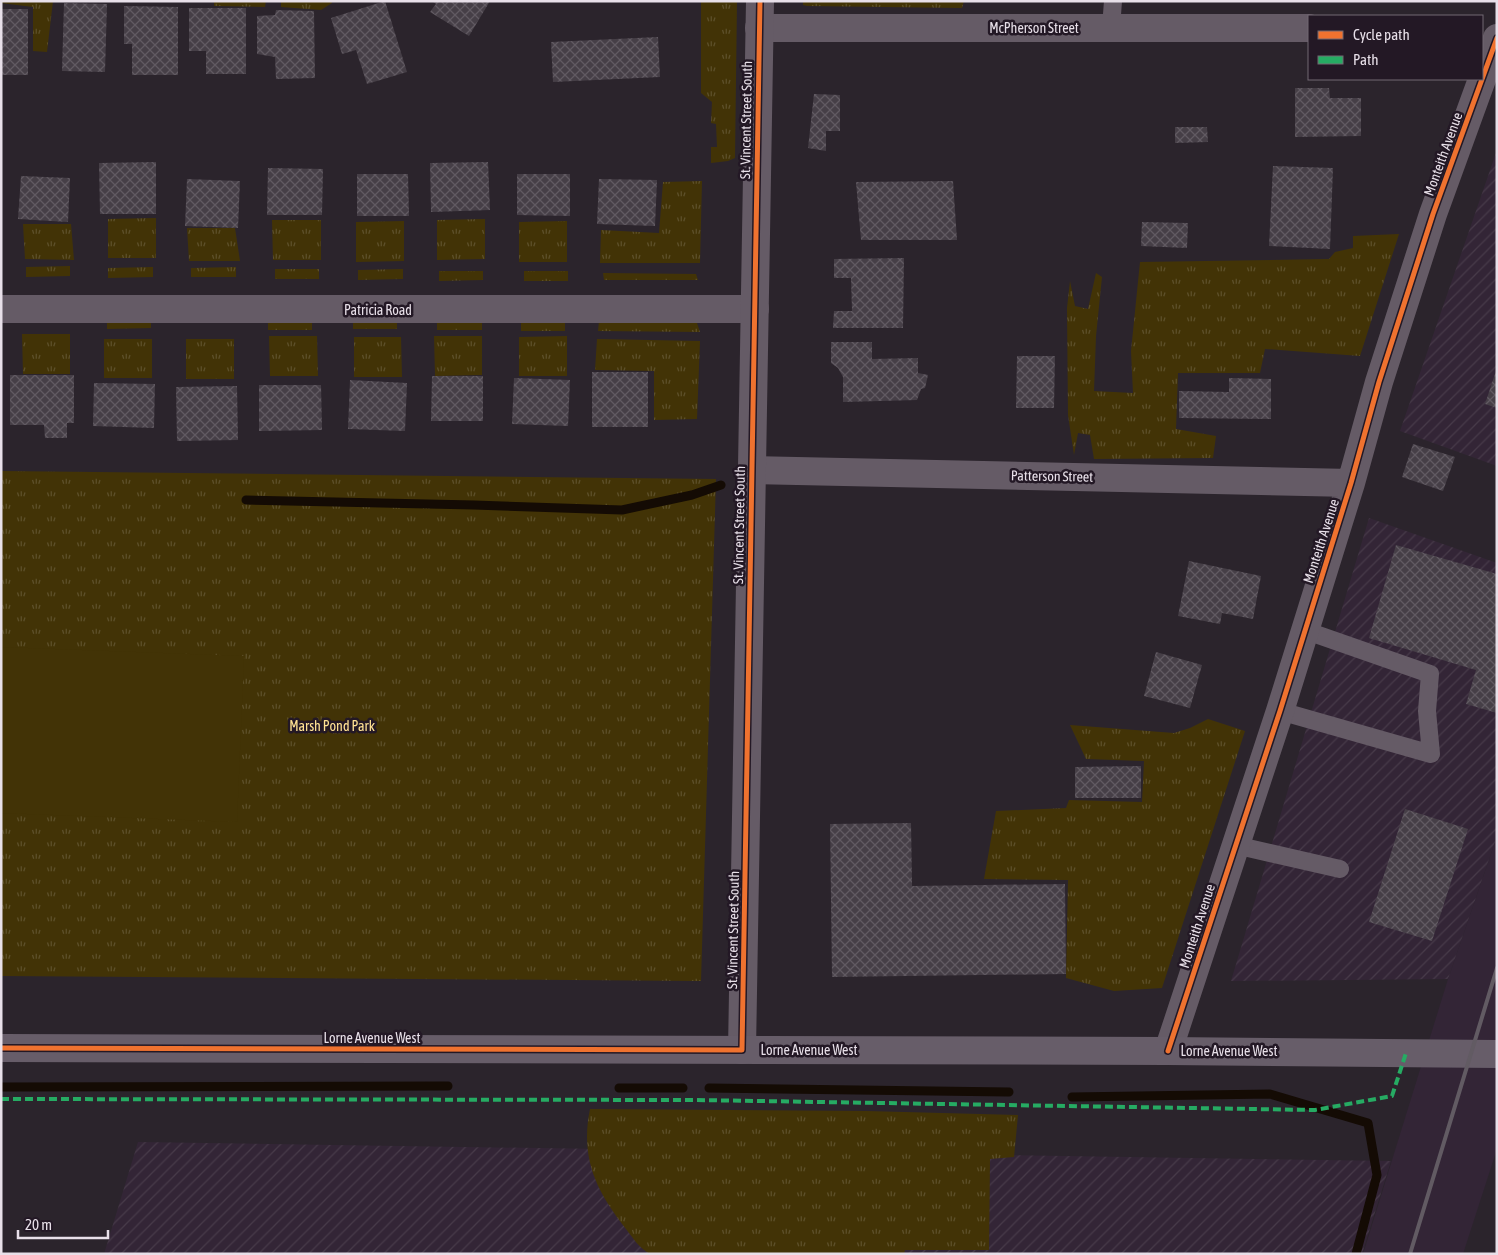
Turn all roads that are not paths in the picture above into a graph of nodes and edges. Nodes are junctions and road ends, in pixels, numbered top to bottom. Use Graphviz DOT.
graph roads {
  1 [pos="1113,1"];
  2 [pos="759,14"];
  3 [pos="1112,28"];
  4 [pos="1308,28"];
  5 [pos="1483,28"];
  6 [pos="1497,28"];
  7 [pos="1497,38"];
  8 [pos="1483,76"];
  9 [pos="1482,80"];
  10 [pos="1,309"];
  11 [pos="754,310"];
  12 [pos="752,470"];
  13 [pos="1351,483"];
  14 [pos="1304,630"];
  15 [pos="1280,712"];
  16 [pos="1235,845"];
  17 [pos="1340,869"];
  18 [pos="1,1048"];
  19 [pos="742,1050"];
  20 [pos="1168,1051"];
  21 [pos="1497,1054"];
  1 -- 3 [label="lane"];
  2 -- 3 [label="street, McPherson Street"];
  2 -- 11 [label="street, St. Vincent Street South"];
  3 -- 4 [label="street, McPherson Street"];
  5 -- 6 [label="street"];
  7 -- 8 [label="street, Monteith Avenue"];
  9 -- 13 [label="street, Monteith Avenue"];
  10 -- 11 [label="street, Patricia Road"];
  11 -- 12 [label="street, St. Vincent Street South"];
  12 -- 13 [label="street, Patterson Street"];
  12 -- 19 [label="street, St. Vincent Street South"];
  13 -- 14 [label="street, Monteith Avenue"];
  14 -- 15 [label="street, Monteith Avenue"];
  14 -- 15 [label="lane"];
  15 -- 16 [label="street, Monteith Avenue"];
  16 -- 17 [label="lane"];
  16 -- 20 [label="street, Monteith Avenue"];
  18 -- 19 [label="main road, Lorne Avenue West"];
  19 -- 20 [label="main road, Lorne Avenue West"];
  20 -- 21 [label="main road, Lorne Avenue West"];
}
